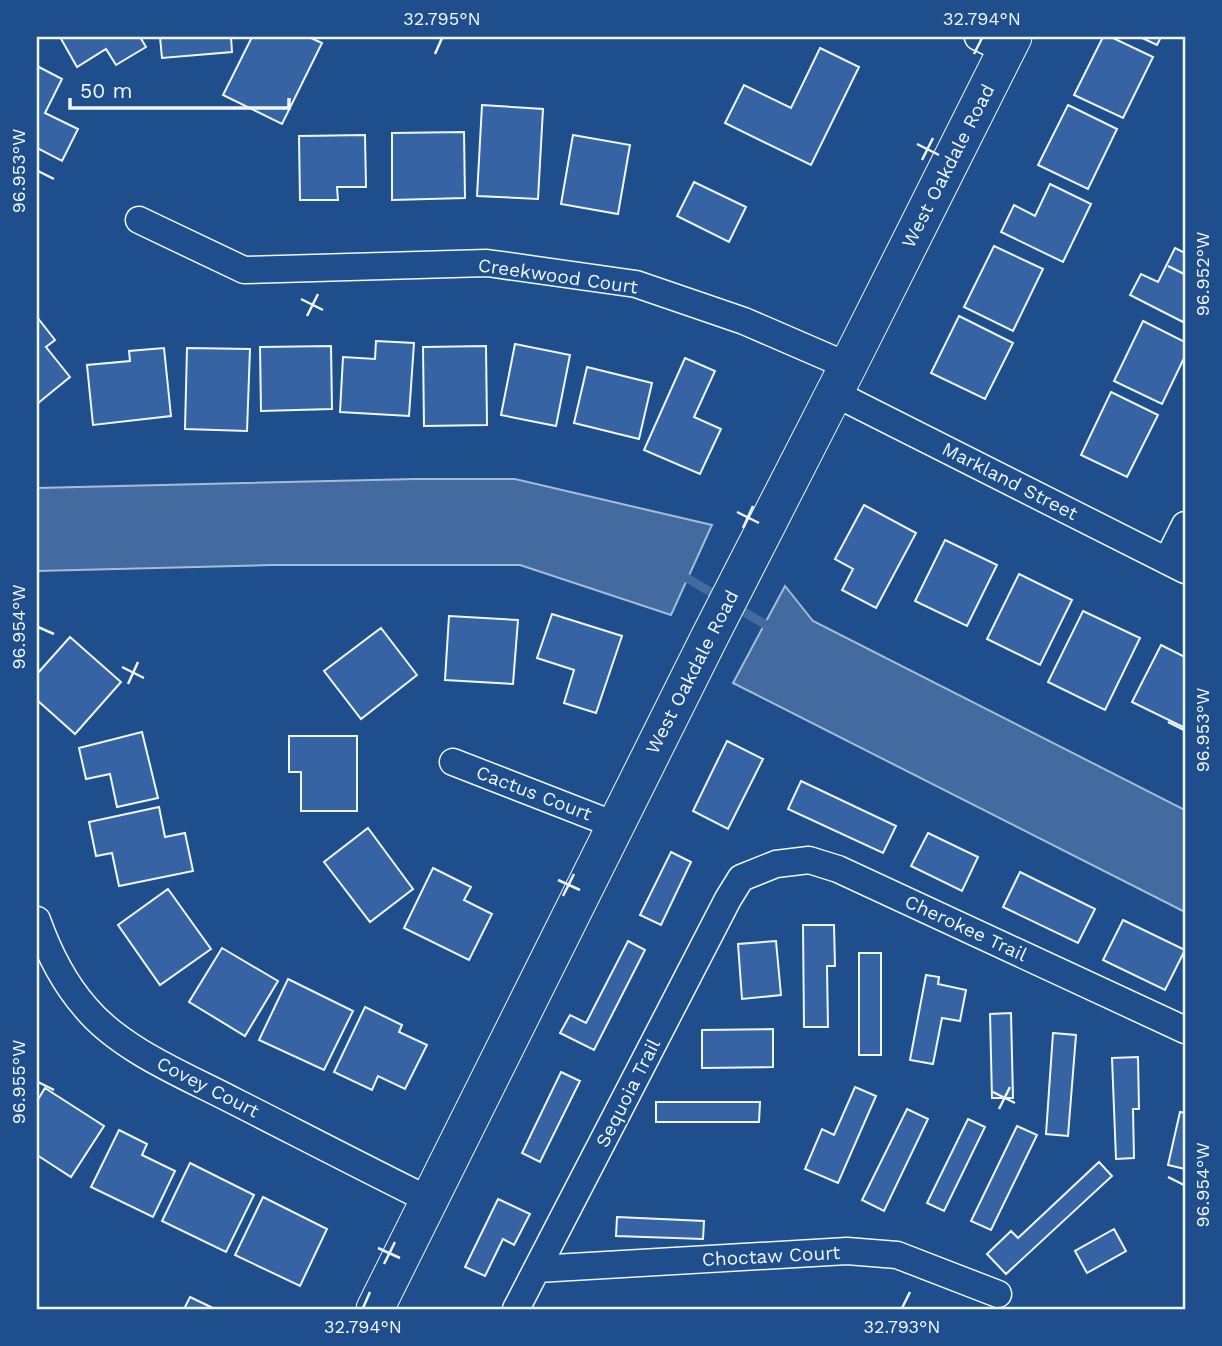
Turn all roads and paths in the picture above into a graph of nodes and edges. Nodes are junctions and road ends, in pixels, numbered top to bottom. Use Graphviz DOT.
graph roads {
  1 [pos="999,41"];
  2 [pos="139,220"];
  3 [pos="841,380"];
  4 [pos="1185,525"];
  5 [pos="1176,565"];
  6 [pos="453,762"];
  7 [pos="615,825"];
  8 [pos="741,878"];
  9 [pos="37,920"];
  10 [pos="1185,1030"];
  11 [pos="429,1200"];
  12 [pos="537,1269"];
  13 [pos="998,1294"];
  14 [pos="375,1309"];
  15 [pos="516,1309"];
  1 -- 3 [label="street, West Oakdale Road"];
  2 -- 3 [label="street, Creekwood Court"];
  3 -- 5 [label="street, Markland Street"];
  3 -- 7 [label="street, West Oakdale Road"];
  4 -- 5 [label="street"];
  6 -- 7 [label="street, Cactus Court"];
  7 -- 11 [label="street, West Oakdale Road"];
  8 -- 10 [label="street, Cherokee Trail"];
  8 -- 12 [label="street, Sequoia Trail"];
  9 -- 11 [label="street, Covey Court"];
  11 -- 14 [label="street, West Oakdale Road"];
  12 -- 13 [label="street, Choctaw Court"];
  12 -- 15 [label="street, Sequoia Trail"];
}
